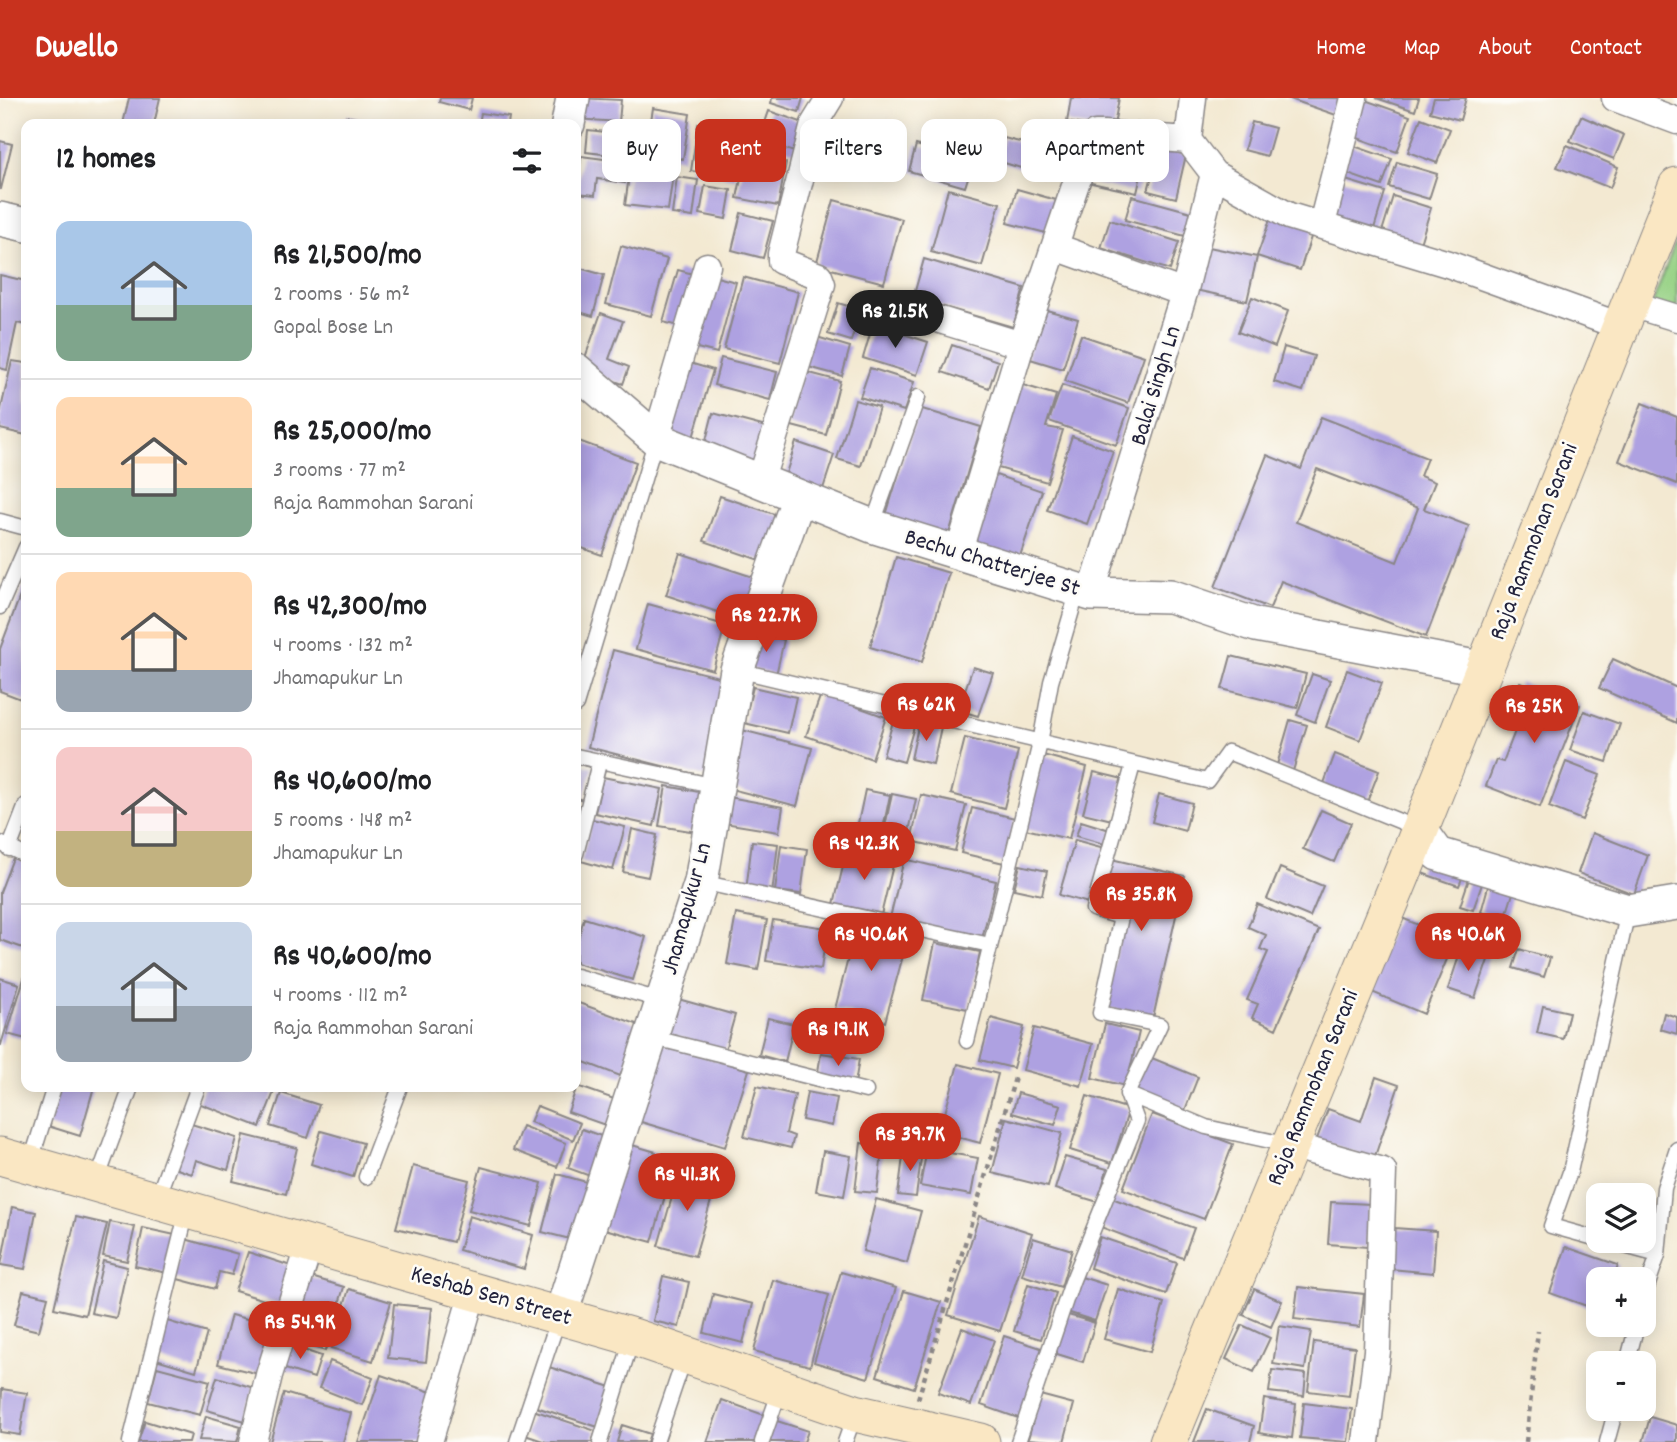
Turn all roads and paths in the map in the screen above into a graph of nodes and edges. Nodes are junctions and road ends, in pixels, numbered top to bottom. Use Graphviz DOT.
graph roads {
  1 [pos="573,98"];
  2 [pos="830,98"];
  3 [pos="1193,98"];
  4 [pos="1354,98"];
  5 [pos="1615,98"];
  6 [pos="569,119"];
  7 [pos="1677,121"];
  8 [pos="1188,140"];
  9 [pos="1214,174"];
  10 [pos="1677,186"];
  11 [pos="0,219"];
  12 [pos="21,224"];
  13 [pos="1322,224"];
  14 [pos="1056,247"];
  15 [pos="707,266"];
  16 [pos="1184,293"];
  17 [pos="898,307"];
  18 [pos="1624,314"];
  19 [pos="1677,318"];
  20 [pos="1021,345"];
  21 [pos="581,374"];
  22 [pos="918,397"];
  23 [pos="656,439"];
  24 [pos="761,479"];
  25 [pos="799,497"];
  26 [pos="0,521"];
  27 [pos="872,526"];
  28 [pos="21,527"];
  29 [pos="958,554"];
  30 [pos="21,559"];
  31 [pos="1084,592"];
  32 [pos="0,607"];
  33 [pos="1485,669"];
  34 [pos="737,670"];
  35 [pos="581,686"];
  36 [pos="1040,743"];
  37 [pos="581,758"];
  38 [pos="599,763"];
  39 [pos="1133,765"];
  40 [pos="716,786"];
  41 [pos="21,815"];
  42 [pos="1420,829"];
  43 [pos="581,833"];
  44 [pos="5,846"];
  45 [pos="21,854"];
  46 [pos="701,882"];
  47 [pos="1677,903"];
  48 [pos="1628,911"];
  49 [pos="990,945"];
  50 [pos="581,977"];
  51 [pos="663,1001"];
  52 [pos="651,1037"];
  53 [pos="967,1041"];
  54 [pos="1015,1078"];
  55 [pos="866,1091"];
  56 [pos="51,1092"];
  57 [pos="129,1092"];
  58 [pos="197,1092"];
  59 [pos="398,1092"];
  60 [pos="1127,1094"];
  61 [pos="1290,1145"];
  62 [pos="1677,1149"];
  63 [pos="15,1161"];
  64 [pos="366,1177"];
  65 [pos="95,1185"];
  66 [pos="171,1207"];
  67 [pos="1586,1235"];
  68 [pos="310,1244"];
  69 [pos="1651,1253"];
  70 [pos="1658,1255"];
  71 [pos="1654,1267"];
  72 [pos="472,1292"];
  73 [pos="559,1317"];
  74 [pos="1538,1331"];
  75 [pos="633,1337"];
  76 [pos="686,1354"];
  77 [pos="781,1387"];
  78 [pos="1613,1421"];
  79 [pos="850,1428"];
  80 [pos="932,1433"];
  81 [pos="130,1442"];
  82 [pos="253,1442"];
  83 [pos="429,1442"];
  84 [pos="517,1442"];
  85 [pos="600,1442"];
  86 [pos="656,1442"];
  87 [pos="762,1442"];
  88 [pos="981,1442"];
  89 [pos="1018,1442"];
  90 [pos="1168,1442"];
  91 [pos="1366,1442"];
  92 [pos="1526,1442"];
  93 [pos="1607,1442"];
  1 -- 6 [label="street"];
  2 -- 24 [label="street"];
  3 -- 8 [label="street"];
  4 -- 13 [label="street"];
  5 -- 7 [label="street"];
  8 -- 9 [label="street"];
  8 -- 14 [label="street"];
  9 -- 13 [label="street"];
  9 -- 16 [label="street, Balai Singh Ln"];
  10 -- 18 [label="main road, Raja Rammohan Sarani"];
  11 -- 12 [label="street"];
  13 -- 18 [label="street"];
  14 -- 16 [label="street"];
  14 -- 20 [label="street"];
  15 -- 23 [label="street"];
  16 -- 31 [label="street, Balai Singh Ln"];
  17 -- 20 [label="street"];
  18 -- 19 [label="street"];
  18 -- 33 [label="main road, Raja Rammohan Sarani"];
  20 -- 29 [label="street"];
  21 -- 23 [label="street, Bechu Chatterjee St"];
  22 -- 27 [label="lane"];
  23 -- 24 [label="street, Bechu Chatterjee St"];
  23 -- 35 [label="lane"];
  24 -- 25 [label="street, Bechu Chatterjee St"];
  25 -- 27 [label="street, Bechu Chatterjee St"];
  25 -- 34 [label="street, Jhamapukur Ln"];
  26 -- 28 [label="lane"];
  27 -- 29 [label="street, Bechu Chatterjee St"];
  29 -- 31 [label="street, Bechu Chatterjee St"];
  30 -- 32 [label="lane"];
  31 -- 33 [label="street, Bechu Chatterjee St"];
  31 -- 36 [label="lane"];
  33 -- 42 [label="main road, Raja Rammohan Sarani"];
  34 -- 36 [label="lane"];
  34 -- 40 [label="street, Jhamapukur Ln"];
  36 -- 39 [label="lane"];
  36 -- 49 [label="lane"];
  37 -- 38 [label="lane"];
  38 -- 40 [label="lane"];
  38 -- 43 [label="lane"];
  39 -- 42 [label="lane"];
  39 -- 60 [label="lane"];
  40 -- 46 [label="street, Jhamapukur Ln"];
  41 -- 44 [label="lane"];
  42 -- 48 [label="street"];
  42 -- 61 [label="main road, Raja Rammohan Sarani"];
  44 -- 45 [label="lane"];
  46 -- 49 [label="lane"];
  46 -- 51 [label="street, Jhamapukur Ln"];
  47 -- 48 [label="street"];
  48 -- 67 [label="lane"];
  49 -- 53 [label="lane"];
  50 -- 51 [label="lane"];
  51 -- 52 [label="street, Jhamapukur Ln"];
  52 -- 55 [label="lane"];
  52 -- 73 [label="street, Jhamapukur Ln"];
  54 -- 80 [label="path"];
  56 -- 63 [label="lane"];
  57 -- 65 [label="lane"];
  58 -- 66 [label="lane"];
  59 -- 64 [label="lane"];
  60 -- 61 [label="lane"];
  60 -- 89 [label="lane"];
  61 -- 90 [label="main road, Raja Rammohan Sarani"];
  61 -- 91 [label="street"];
  62 -- 70 [label="lane"];
  63 -- 65 [label="main road, Keshab Sen Street"];
  65 -- 66 [label="main road, Keshab Sen Street"];
  66 -- 68 [label="main road, Keshab Sen Street"];
  66 -- 81 [label="lane"];
  68 -- 72 [label="main road, Keshab Sen Street"];
  68 -- 82 [label="street"];
  69 -- 70 [label="lane"];
  70 -- 71 [label="lane"];
  72 -- 73 [label="main road, Keshab Sen Street"];
  72 -- 83 [label="street"];
  73 -- 75 [label="main road, Keshab Sen Street"];
  73 -- 84 [label="lane"];
  74 -- 92 [label="path"];
  75 -- 76 [label="main road, Keshab Sen Street"];
  75 -- 85 [label="lane"];
  76 -- 77 [label="main road, Keshab Sen Street"];
  76 -- 86 [label="lane"];
  77 -- 79 [label="main road, Keshab Sen Street"];
  77 -- 87 [label="lane"];
  78 -- 93 [label="lane"];
  79 -- 80 [label="main road, Keshab Sen Street"];
  80 -- 88 [label="main road, Keshab Sen Street"];
}
